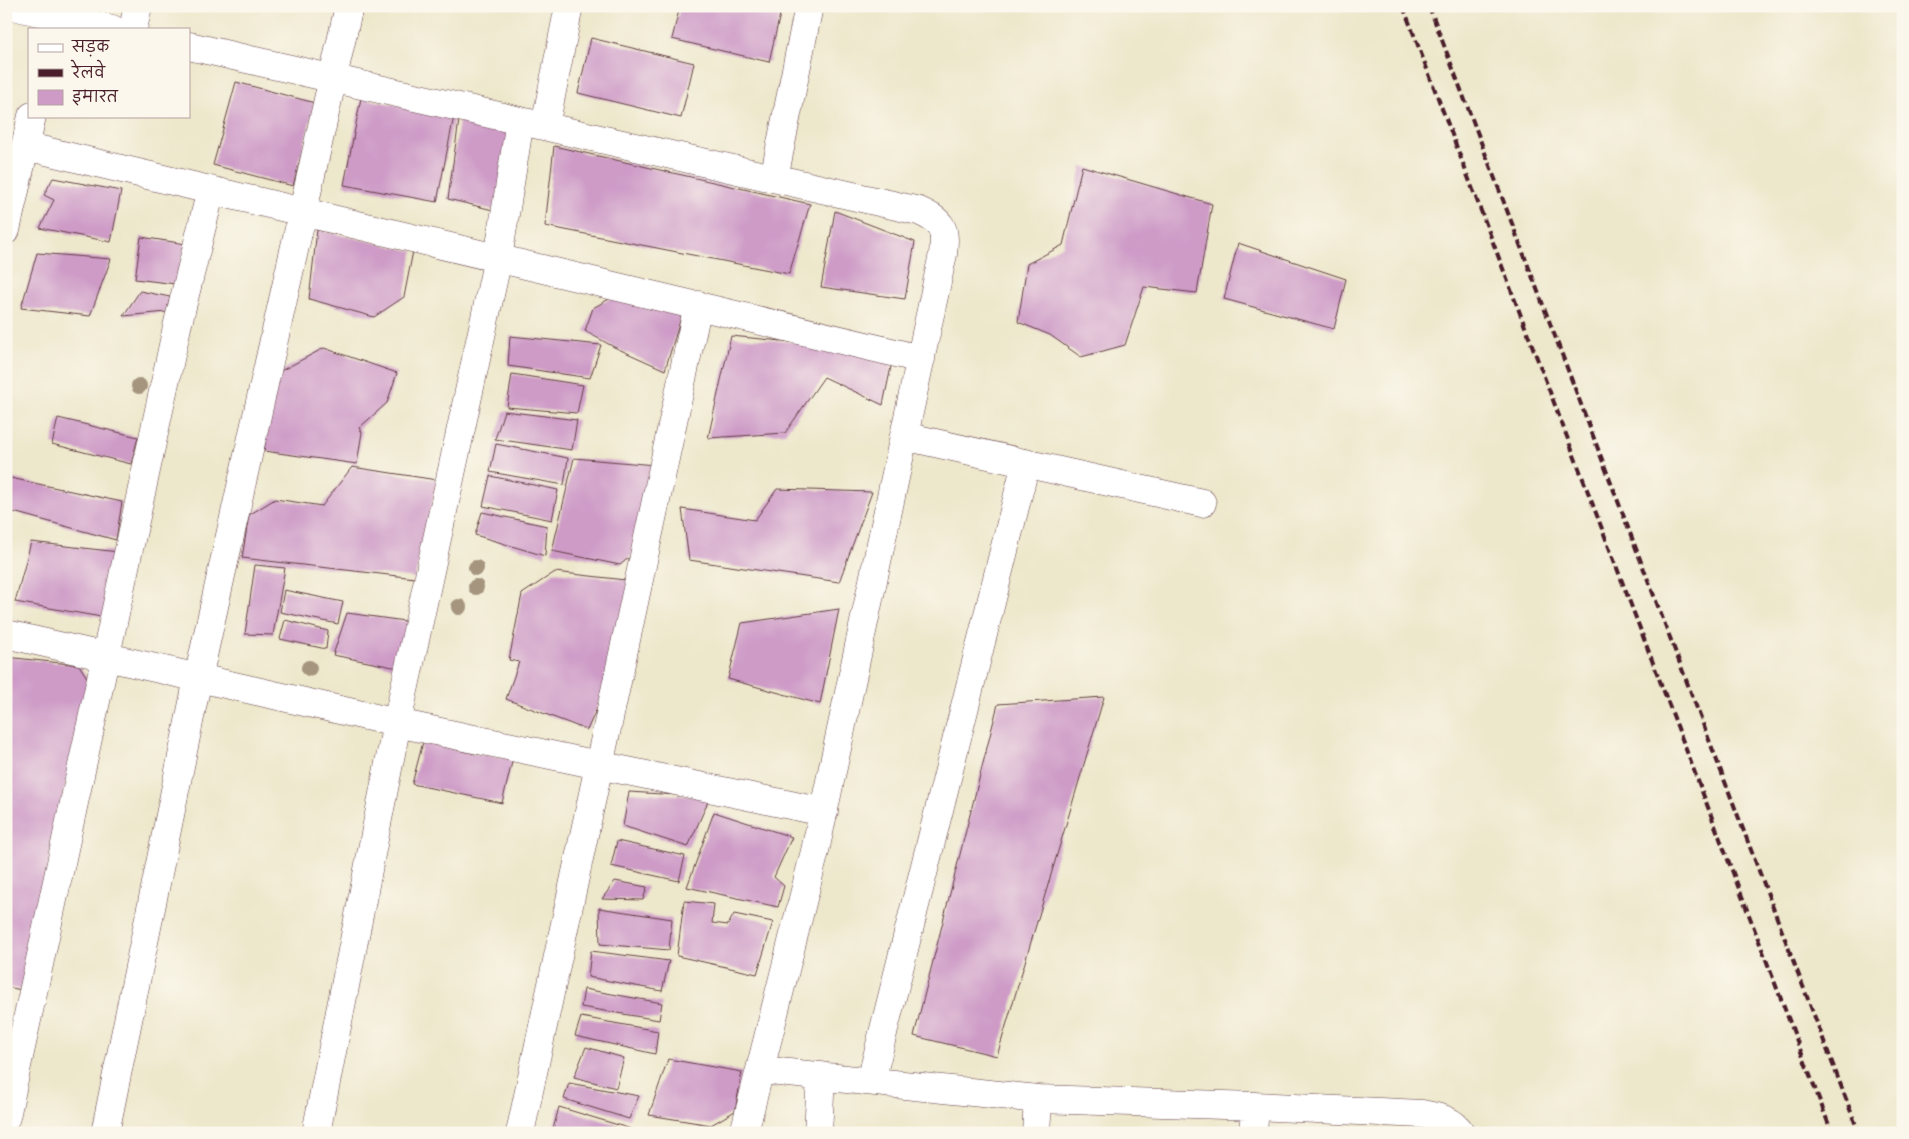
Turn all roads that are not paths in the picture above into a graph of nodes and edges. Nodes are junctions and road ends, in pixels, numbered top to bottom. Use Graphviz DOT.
graph roads {
  1 [pos="13,6"];
  2 [pos="138,6"];
  3 [pos="349,6"];
  4 [pos="569,6"];
  5 [pos="809,6"];
  6 [pos="52,22"];
  7 [pos="103,28"];
  8 [pos="133,28"];
  9 [pos="190,46"];
  10 [pos="332,78"];
  11 [pos="32,118"];
  12 [pos="533,124"];
  13 [pos="25,146"];
  14 [pos="774,178"];
  15 [pos="211,190"];
  16 [pos="303,212"];
  17 [pos="6,230"];
  18 [pos="498,258"];
  19 [pos="698,305"];
  20 [pos="921,359"];
  21 [pos="904,436"];
  22 [pos="1026,463"];
  23 [pos="1202,503"];
  24 [pos="6,634"];
  25 [pos="105,656"];
  26 [pos="198,678"];
  27 [pos="397,723"];
  28 [pos="600,765"];
  29 [pos="824,812"];
  30 [pos="760,1070"];
  31 [pos="821,1076"];
  32 [pos="871,1082"];
  33 [pos="1038,1099"];
  34 [pos="1255,1106"];
  35 [pos="6,1117"];
  36 [pos="105,1133"];
  37 [pos="316,1133"];
  38 [pos="520,1133"];
  39 [pos="744,1133"];
  40 [pos="818,1133"];
  41 [pos="1036,1133"];
  42 [pos="1253,1133"];
  43 [pos="1461,1133"];
  1 -- 6 [label="street"];
  2 -- 8 [label="street"];
  3 -- 10 [label="street"];
  4 -- 12 [label="street"];
  5 -- 14 [label="street"];
  6 -- 7 [label="street"];
  9 -- 10 [label="street"];
  10 -- 12 [label="street"];
  10 -- 16 [label="street"];
  11 -- 13 [label="street"];
  12 -- 14 [label="street"];
  12 -- 18 [label="street"];
  13 -- 15 [label="street"];
  13 -- 17 [label="street"];
  14 -- 20 [label="street"];
  15 -- 16 [label="street"];
  15 -- 25 [label="street"];
  16 -- 18 [label="street"];
  16 -- 26 [label="street"];
  18 -- 19 [label="street"];
  18 -- 27 [label="street"];
  19 -- 20 [label="street"];
  19 -- 28 [label="street"];
  20 -- 21 [label="street"];
  21 -- 22 [label="street"];
  21 -- 29 [label="street"];
  22 -- 23 [label="street"];
  22 -- 32 [label="street"];
  24 -- 25 [label="street"];
  25 -- 26 [label="street"];
  25 -- 35 [label="street"];
  26 -- 27 [label="street"];
  26 -- 36 [label="street"];
  27 -- 28 [label="street"];
  27 -- 37 [label="street"];
  28 -- 29 [label="street"];
  28 -- 38 [label="street"];
  29 -- 30 [label="street"];
  30 -- 31 [label="street"];
  30 -- 39 [label="street"];
  31 -- 32 [label="street"];
  31 -- 40 [label="street"];
  32 -- 33 [label="street"];
  33 -- 34 [label="street"];
  33 -- 41 [label="street"];
  34 -- 42 [label="street"];
  34 -- 43 [label="street"];
}
